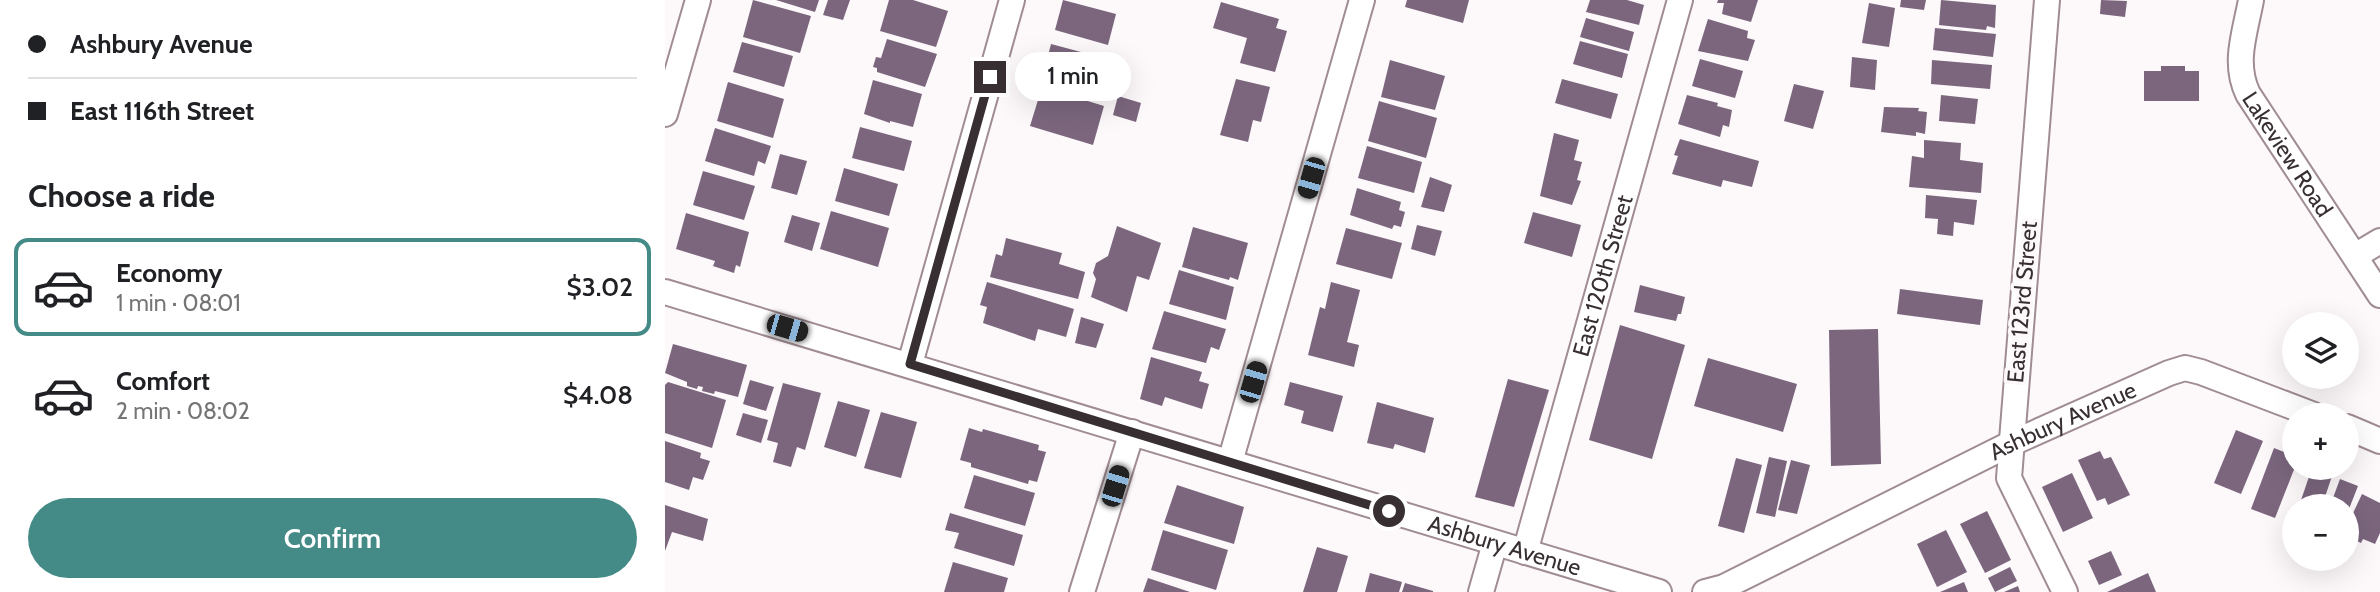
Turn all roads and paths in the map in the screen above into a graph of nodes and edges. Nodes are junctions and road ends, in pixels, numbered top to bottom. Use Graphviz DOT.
graph roads {
  1 [pos="698,0"];
  2 [pos="1011,0"];
  3 [pos="1362,0"];
  4 [pos="1680,0"];
  5 [pos="2046,0"];
  6 [pos="2251,0"];
  7 [pos="665,114"];
  8 [pos="2380,241"];
  9 [pos="2355,256"];
  10 [pos="665,292"];
  11 [pos="2380,295"];
  12 [pos="910,364"];
  13 [pos="2282,403"];
  14 [pos="1132,432"];
  15 [pos="2359,433"];
  16 [pos="2380,441"];
  17 [pos="2011,444"];
  18 [pos="1230,462"];
  19 [pos="1495,543"];
  20 [pos="1524,552"];
  21 [pos="1718,590"];
  22 [pos="1082,592"];
  23 [pos="1481,592"];
  24 [pos="1659,592"];
  25 [pos="2064,592"];
  1 -- 7 [label="street"];
  2 -- 12 [label="street"];
  3 -- 18 [label="street"];
  4 -- 20 [label="street, East 120th Street"];
  5 -- 17 [label="street, East 123rd Street"];
  6 -- 9 [label="street, Lakeview Road"];
  8 -- 9 [label="street"];
  9 -- 11 [label="street, Lakeview Road"];
  10 -- 12 [label="street, Ashbury Avenue"];
  12 -- 14 [label="street, Ashbury Avenue"];
  13 -- 17 [label="street, Ashbury Avenue"];
  14 -- 18 [label="street, Ashbury Avenue"];
  14 -- 22 [label="street"];
  15 -- 16 [label="street"];
  17 -- 21 [label="street, Ashbury Avenue"];
  17 -- 25 [label="street, East 123rd Street"];
  18 -- 19 [label="street, Ashbury Avenue"];
  19 -- 20 [label="street, Ashbury Avenue"];
  19 -- 23 [label="street"];
  20 -- 24 [label="street, Ashbury Avenue"];
}
